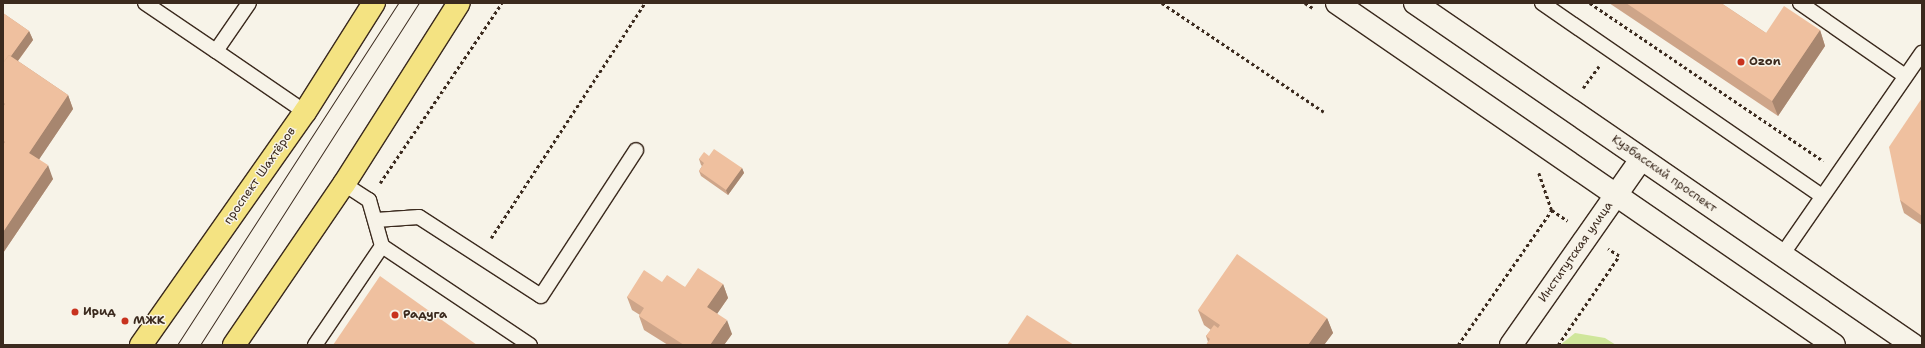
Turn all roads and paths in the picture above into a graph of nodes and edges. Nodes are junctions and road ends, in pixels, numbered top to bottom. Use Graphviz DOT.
graph roads {
  1 [pos="145,3"];
  2 [pos="249,3"];
  3 [pos="374,3"];
  4 [pos="459,3"];
  5 [pos="502,3"];
  6 [pos="645,3"];
  7 [pos="1162,3"];
  8 [pos="1337,3"];
  9 [pos="1542,3"];
  10 [pos="1590,3"];
  11 [pos="1800,3"];
  12 [pos="1418,4"];
  13 [pos="216,51"];
  14 [pos="1922,53"];
  15 [pos="1905,76"];
  16 [pos="305,112"];
  17 [pos="1324,112"];
  18 [pos="636,150"];
  19 [pos="1641,159"];
  20 [pos="1838,172"];
  21 [pos="344,184"];
  22 [pos="1616,195"];
  23 [pos="1822,196"];
  24 [pos="369,200"];
  25 [pos="376,220"];
  26 [pos="382,246"];
  27 [pos="1782,255"];
  28 [pos="479,256"];
  29 [pos="141,345"];
  30 [pos="234,345"];
  31 [pos="315,345"];
  32 [pos="530,345"];
  33 [pos="1511,345"];
  34 [pos="1834,345"];
  35 [pos="1913,345"];
  1 -- 13 [label="lane"];
  2 -- 13 [label="lane"];
  3 -- 16 [label="main road, проспект Шахтёров"];
  4 -- 21 [label="main road"];
  5 -- 24 [label="path"];
  6 -- 28 [label="path"];
  7 -- 17 [label="path"];
  8 -- 22 [label="street"];
  9 -- 23 [label="lane"];
  10 -- 20 [label="path"];
  11 -- 15 [label="lane"];
  12 -- 19 [label="street, Кузбасский проспект"];
  13 -- 16 [label="lane"];
  14 -- 15 [label="lane"];
  15 -- 20 [label="lane"];
  16 -- 29 [label="main road, проспект Шахтёров"];
  18 -- 28 [label="lane"];
  19 -- 22 [label="street, Институтская улица"];
  19 -- 27 [label="street, Кузбасский проспект"];
  20 -- 23 [label="lane"];
  21 -- 24 [label="lane"];
  21 -- 30 [label="main road"];
  22 -- 33 [label="street, Институтская улица"];
  22 -- 34 [label="street"];
  23 -- 27 [label="lane"];
  24 -- 25 [label="lane"];
  25 -- 26 [label="lane"];
  25 -- 28 [label="lane"];
  26 -- 31 [label="lane"];
  26 -- 32 [label="lane"];
  27 -- 35 [label="street, Кузбасский проспект"];
}
